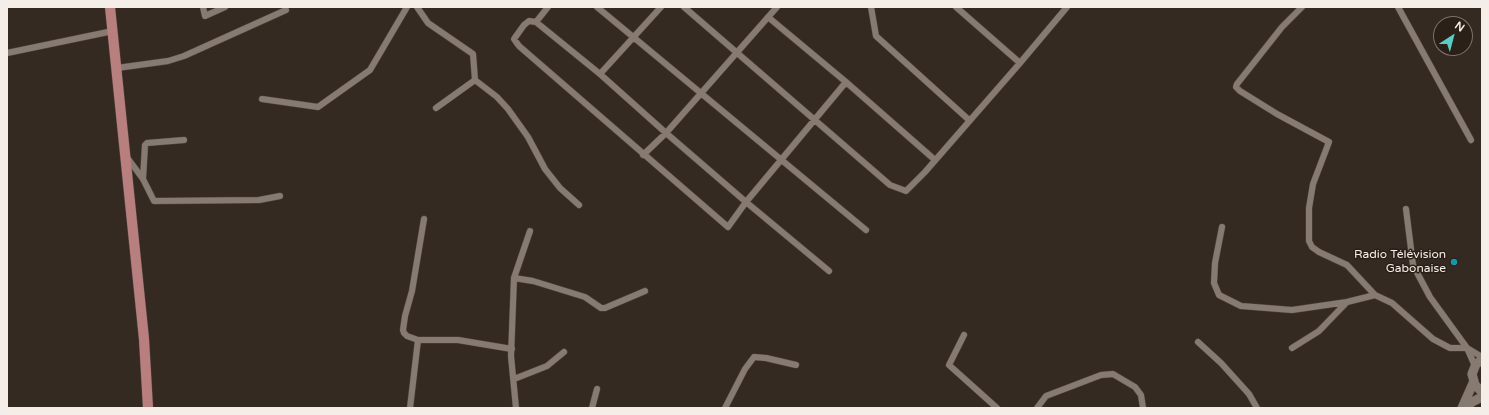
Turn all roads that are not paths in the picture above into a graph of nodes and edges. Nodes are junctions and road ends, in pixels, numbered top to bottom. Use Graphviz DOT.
graph roads {
  1 [pos="110,7"];
  2 [pos="203,7"];
  3 [pos="225,7"];
  4 [pos="407,7"];
  5 [pos="417,7"];
  6 [pos="548,7"];
  7 [pos="597,7"];
  8 [pos="661,7"];
  9 [pos="684,7"];
  10 [pos="776,7"];
  11 [pos="871,7"];
  12 [pos="956,7"];
  13 [pos="1066,7"];
  14 [pos="1302,7"];
  15 [pos="1398,7"];
  16 [pos="286,10"];
  17 [pos="768,17"];
  18 [pos="536,22"];
  19 [pos="113,31"];
  20 [pos="634,36"];
  21 [pos="7,53"];
  22 [pos="736,53"];
  23 [pos="1020,63"];
  24 [pos="117,68"];
  25 [pos="600,74"];
  26 [pos="475,80"];
  27 [pos="846,82"];
  28 [pos="701,93"];
  29 [pos="262,99"];
  30 [pos="436,108"];
  31 [pos="815,120"];
  32 [pos="969,120"];
  33 [pos="666,133"];
  34 [pos="184,140"];
  35 [pos="1471,140"];
  36 [pos="125,155"];
  37 [pos="644,155"];
  38 [pos="782,160"];
  39 [pos="935,160"];
  40 [pos="143,179"];
  41 [pos="280,196"];
  42 [pos="746,202"];
  43 [pos="579,205"];
  44 [pos="1406,209"];
  45 [pos="424,219"];
  46 [pos="1222,227"];
  47 [pos="866,230"];
  48 [pos="530,231"];
  49 [pos="829,271"];
  50 [pos="514,278"];
  51 [pos="645,291"];
  52 [pos="1375,295"];
  53 [pos="1347,302"];
  54 [pos="964,335"];
  55 [pos="418,340"];
  56 [pos="1198,342"];
  57 [pos="1292,348"];
  58 [pos="1468,348"];
  59 [pos="512,350"];
  60 [pos="564,352"];
  61 [pos="1480,361"];
  62 [pos="796,365"];
  63 [pos="514,379"];
  64 [pos="1474,382"];
  65 [pos="597,389"];
  66 [pos="1482,392"];
  67 [pos="1482,397"];
  68 [pos="148,408"];
  69 [pos="410,408"];
  70 [pos="516,408"];
  71 [pos="592,408"];
  72 [pos="725,408"];
  73 [pos="997,408"];
  74 [pos="1037,408"];
  75 [pos="1143,408"];
  76 [pos="1257,408"];
  77 [pos="1462,408"];
  78 [pos="1466,408"];
  1 -- 19 [label="main road"];
  2 -- 3 [label="street"];
  4 -- 29 [label="street"];
  5 -- 26 [label="street"];
  6 -- 18 [label="street"];
  7 -- 20 [label="street"];
  8 -- 20 [label="street"];
  9 -- 22 [label="street"];
  10 -- 17 [label="street"];
  11 -- 32 [label="street"];
  12 -- 23 [label="street"];
  13 -- 23 [label="street"];
  14 -- 52 [label="street"];
  15 -- 35 [label="street"];
  16 -- 24 [label="street"];
  17 -- 22 [label="street"];
  17 -- 27 [label="street"];
  18 -- 25 [label="street"];
  18 -- 37 [label="street"];
  19 -- 21 [label="street"];
  19 -- 24 [label="main road"];
  20 -- 25 [label="street"];
  20 -- 28 [label="street"];
  22 -- 28 [label="street"];
  22 -- 31 [label="street"];
  23 -- 32 [label="street"];
  24 -- 36 [label="main road"];
  25 -- 33 [label="street"];
  26 -- 30 [label="street"];
  26 -- 43 [label="street"];
  27 -- 31 [label="street"];
  27 -- 39 [label="street"];
  28 -- 33 [label="street"];
  28 -- 38 [label="street"];
  31 -- 38 [label="street"];
  31 -- 39 [label="street"];
  32 -- 39 [label="street"];
  33 -- 37 [label="street"];
  33 -- 42 [label="street"];
  34 -- 40 [label="street"];
  36 -- 40 [label="street"];
  36 -- 68 [label="main road"];
  37 -- 42 [label="street"];
  38 -- 42 [label="street"];
  38 -- 47 [label="street"];
  40 -- 41 [label="street"];
  42 -- 49 [label="street"];
  44 -- 58 [label="street"];
  45 -- 55 [label="street"];
  46 -- 53 [label="street"];
  48 -- 50 [label="street"];
  50 -- 51 [label="street"];
  50 -- 59 [label="street"];
  52 -- 53 [label="street"];
  52 -- 58 [label="street"];
  53 -- 57 [label="street"];
  54 -- 73 [label="street"];
  55 -- 59 [label="street"];
  55 -- 69 [label="street"];
  56 -- 76 [label="street"];
  58 -- 61 [label="street"];
  58 -- 61 [label="street"];
  59 -- 63 [label="street"];
  60 -- 63 [label="street"];
  61 -- 64 [label="street"];
  62 -- 72 [label="street"];
  63 -- 70 [label="street"];
  64 -- 66 [label="street"];
  64 -- 77 [label="street"];
  65 -- 71 [label="street"];
  67 -- 78 [label="street"];
  74 -- 75 [label="street"];
}
